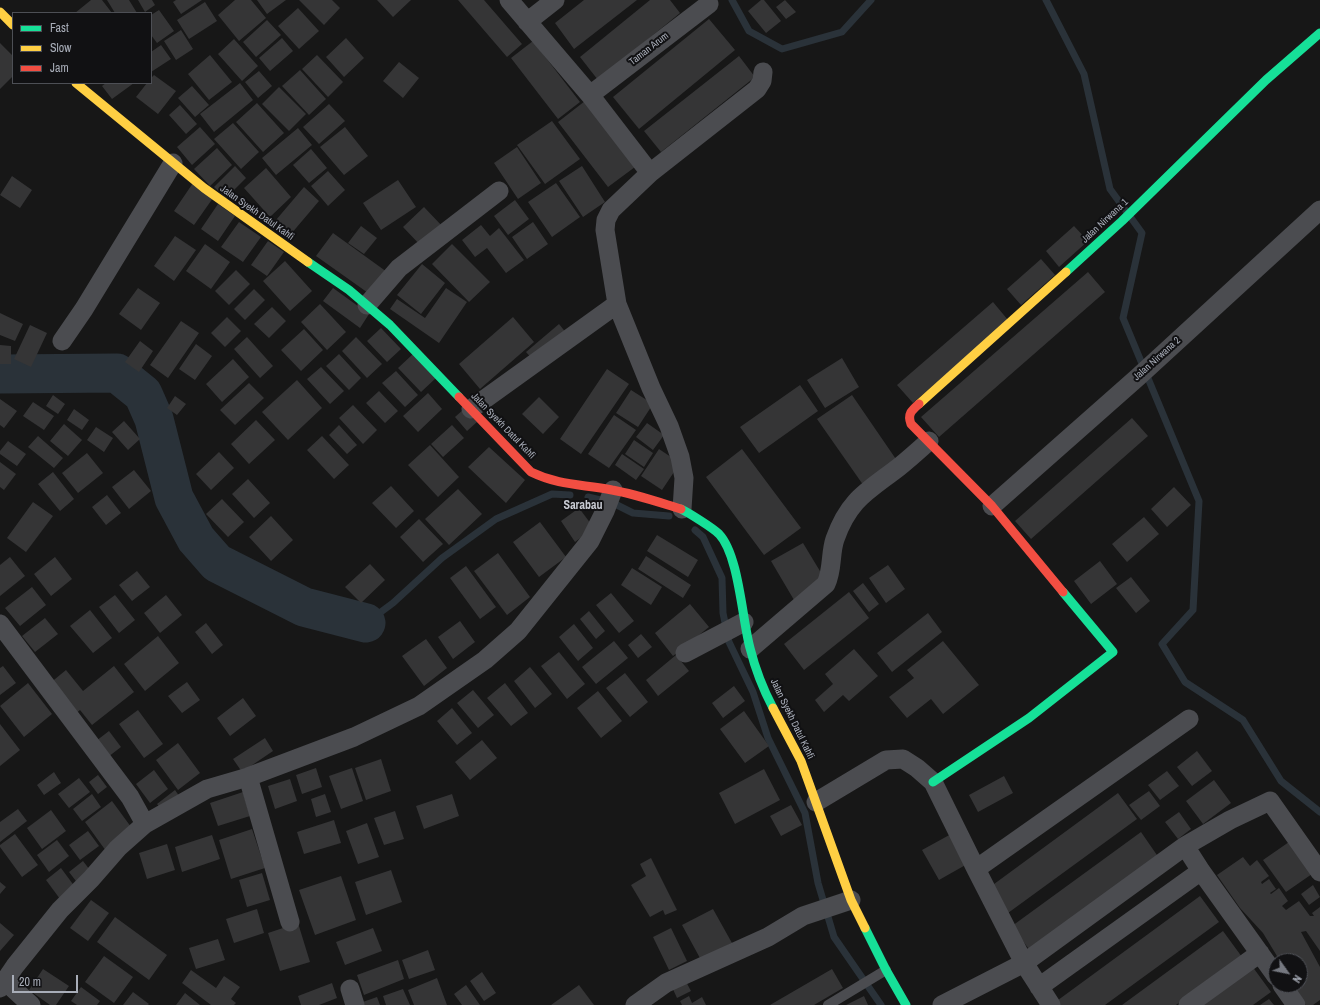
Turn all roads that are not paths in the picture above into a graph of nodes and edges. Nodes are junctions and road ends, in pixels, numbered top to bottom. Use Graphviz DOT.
graph roads {
  1 [pos="509,0"];
  2 [pos="555,0"];
  3 [pos="709,4"];
  4 [pos="0,12"];
  5 [pos="527,22"];
  6 [pos="12,24"];
  7 [pos="1320,33"];
  8 [pos="763,72"];
  9 [pos="77,84"];
  10 [pos="590,95"];
  11 [pos="173,163"];
  12 [pos="650,173"];
  13 [pos="500,191"];
  14 [pos="1320,210"];
  15 [pos="617,304"];
  16 [pos="367,305"];
  17 [pos="62,341"];
  18 [pos="472,409"];
  19 [pos="929,441"];
  20 [pos="610,498"];
  21 [pos="992,506"];
  22 [pos="682,509"];
  23 [pos="0,624"];
  24 [pos="739,625"];
  25 [pos="750,649"];
  26 [pos="685,654"];
  27 [pos="1189,719"];
  28 [pos="248,777"];
  29 [pos="933,782"];
  30 [pos="816,802"];
  31 [pos="145,824"];
  32 [pos="1185,846"];
  33 [pos="976,869"];
  34 [pos="1201,871"];
  35 [pos="1320,872"];
  36 [pos="834,906"];
  37 [pos="290,922"];
  38 [pos="1260,954"];
  39 [pos="1024,963"];
  40 [pos="1268,965"];
  41 [pos="882,972"];
  42 [pos="2,984"];
  43 [pos="1039,987"];
  44 [pos="1288,993"];
  45 [pos="31,1005"];
  46 [pos="635,1005"];
  47 [pos="828,1005"];
  48 [pos="906,1005"];
  49 [pos="942,1005"];
  50 [pos="1051,1005"];
  51 [pos="1188,1005"];
  52 [pos="1296,1005"];
  1 -- 5 [label="street"];
  2 -- 5 [label="street"];
  3 -- 10 [label="street, Taman Arum"];
  4 -- 6 [label="street"];
  5 -- 10 [label="street"];
  7 -- 19 [label="street, Jalan Nirwana 1"];
  8 -- 12 [label="street"];
  9 -- 11 [label="street, Jalan Syekh Datul Kahfi"];
  10 -- 12 [label="street"];
  11 -- 16 [label="street, Jalan Syekh Datul Kahfi"];
  11 -- 17 [label="street"];
  12 -- 15 [label="street"];
  13 -- 16 [label="street"];
  14 -- 21 [label="street, Jalan Nirwana 2"];
  15 -- 18 [label="street"];
  15 -- 22 [label="street"];
  16 -- 18 [label="street, Jalan Syekh Datul Kahfi"];
  18 -- 20 [label="street, Jalan Syekh Datul Kahfi"];
  19 -- 21 [label="street"];
  19 -- 25 [label="street"];
  20 -- 22 [label="street, Jalan Syekh Datul Kahfi"];
  20 -- 28 [label="street"];
  21 -- 29 [label="street"];
  22 -- 24 [label="street, Jalan Syekh Datul Kahfi"];
  23 -- 31 [label="street"];
  24 -- 25 [label="street, Jalan Syekh Datul Kahfi"];
  24 -- 26 [label="street"];
  25 -- 30 [label="street, Jalan Syekh Datul Kahfi"];
  27 -- 33 [label="street"];
  28 -- 31 [label="street"];
  28 -- 37 [label="street"];
  29 -- 30 [label="street"];
  29 -- 33 [label="street"];
  30 -- 36 [label="street, Jalan Syekh Datul Kahfi"];
  31 -- 42 [label="street"];
  32 -- 34 [label="street"];
  32 -- 35 [label="street"];
  32 -- 39 [label="street"];
  33 -- 39 [label="street"];
  34 -- 38 [label="street"];
  34 -- 43 [label="street"];
  36 -- 41 [label="street, Jalan Syekh Datul Kahfi"];
  36 -- 46 [label="street"];
  38 -- 40 [label="street"];
  38 -- 51 [label="street"];
  39 -- 43 [label="street"];
  39 -- 49 [label="street"];
  41 -- 47 [label="lane"];
  41 -- 48 [label="street, Jalan Syekh Datul Kahfi"];
  42 -- 45 [label="street"];
  43 -- 50 [label="street"];
  44 -- 52 [label="street"];
}
